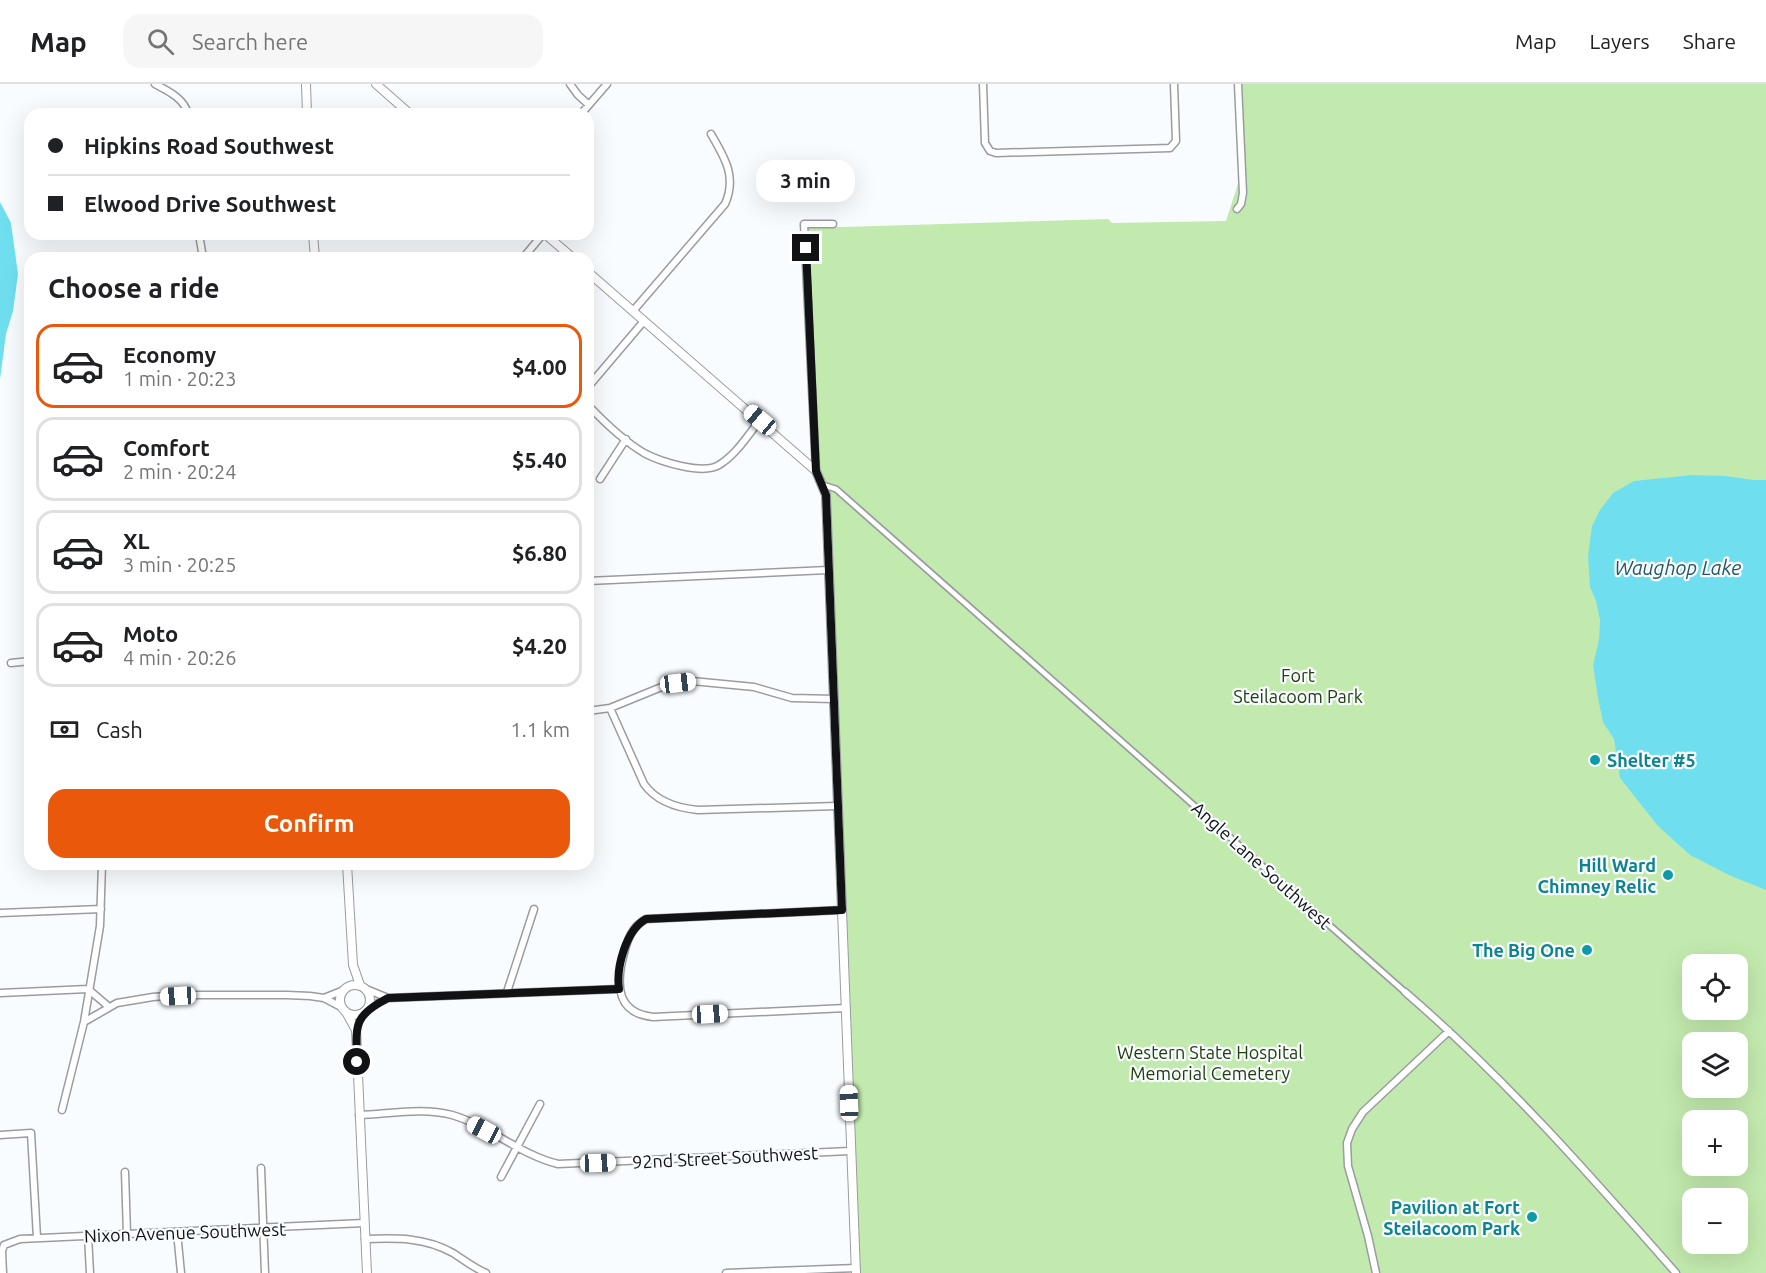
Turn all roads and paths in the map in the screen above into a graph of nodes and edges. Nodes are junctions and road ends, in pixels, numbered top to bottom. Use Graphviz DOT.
graph roads {
  1 [pos="155,84"];
  2 [pos="306,84"];
  3 [pos="376,84"];
  4 [pos="570,84"];
  5 [pos="607,84"];
  6 [pos="983,84"];
  7 [pos="1174,84"];
  8 [pos="1238,84"];
  9 [pos="589,105"];
  10 [pos="186,108"];
  11 [pos="307,108"];
  12 [pos="403,108"];
  13 [pos="586,108"];
  14 [pos="711,134"];
  15 [pos="1237,209"];
  16 [pos="833,224"];
  17 [pos="539,240"];
  18 [pos="551,240"];
  19 [pos="528,252"];
  20 [pos="566,252"];
  21 [pos="594,277"];
  22 [pos="633,311"];
  23 [pos="644,321"];
  24 [pos="594,380"];
  25 [pos="594,410"];
  26 [pos="760,420"];
  27 [pos="626,439"];
  28 [pos="816,471"];
  29 [pos="600,479"];
  30 [pos="823,485"];
  31 [pos="828,570"];
  32 [pos="594,581"];
  33 [pos="24,662"];
  34 [pos="11,663"];
  35 [pos="834,699"];
  36 [pos="610,708"];
  37 [pos="594,710"];
  38 [pos="837,806"];
  39 [pos="102,870"];
  40 [pos="347,870"];
  41 [pos="101,909"];
  42 [pos="534,909"];
  43 [pos="842,910"];
  44 [pos="0,913"];
  45 [pos="353,965"];
  46 [pos="363,987"];
  47 [pos="346,988"];
  48 [pos="88,989"];
  49 [pos="619,989"];
  50 [pos="507,992"];
  51 [pos="1405,992"];
  52 [pos="0,993"];
  53 [pos="324,998"];
  54 [pos="388,998"];
  55 [pos="109,1008"];
  56 [pos="846,1008"];
  57 [pos="345,1010"];
  58 [pos="366,1010"];
  59 [pos="84,1022"];
  60 [pos="356,1030"];
  61 [pos="1449,1031"];
  62 [pos="540,1104"];
  63 [pos="62,1110"];
  64 [pos="359,1115"];
  65 [pos="0,1135"];
  66 [pos="517,1147"];
  67 [pos="850,1151"];
  68 [pos="261,1168"];
  69 [pos="124,1172"];
  70 [pos="501,1177"];
  71 [pos="364,1223"];
  72 [pos="263,1229"];
  73 [pos="177,1232"];
  74 [pos="126,1234"];
  75 [pos="88,1236"];
  76 [pos="37,1238"];
  77 [pos="365,1239"];
  78 [pos="856,1270"];
  79 [pos="474,1271"];
  80 [pos="3,1273"];
  81 [pos="90,1273"];
  82 [pos="181,1273"];
  83 [pos="265,1273"];
  84 [pos="367,1273"];
  85 [pos="486,1273"];
  86 [pos="726,1273"];
  87 [pos="1376,1273"];
  88 [pos="1676,1273"];
  1 -- 10 [label="street"];
  2 -- 11 [label="street"];
  3 -- 12 [label="street"];
  4 -- 9 [label="street"];
  5 -- 9 [label="street"];
  6 -- 7 [label="street"];
  8 -- 15 [label="street"];
  9 -- 13 [label="street"];
  14 -- 22 [label="street"];
  16 -- 28 [label="street"];
  17 -- 19 [label="street"];
  18 -- 20 [label="street"];
  21 -- 22 [label="street"];
  22 -- 23 [label="street"];
  23 -- 24 [label="street"];
  23 -- 26 [label="street"];
  25 -- 27 [label="street"];
  26 -- 27 [label="street"];
  26 -- 28 [label="street"];
  27 -- 29 [label="street"];
  28 -- 30 [label="street"];
  30 -- 31 [label="street"];
  30 -- 51 [label="street, Angle Lane Southwest"];
  31 -- 32 [label="street"];
  31 -- 35 [label="street"];
  33 -- 34 [label="street"];
  35 -- 36 [label="street"];
  35 -- 38 [label="street"];
  36 -- 37 [label="street"];
  36 -- 38 [label="street"];
  38 -- 43 [label="street"];
  39 -- 41 [label="street"];
  40 -- 45 [label="street"];
  41 -- 44 [label="street"];
  41 -- 48 [label="street"];
  42 -- 50 [label="street"];
  43 -- 49 [label="street"];
  43 -- 56 [label="street"];
  45 -- 46 [label="street"];
  45 -- 47 [label="street"];
  46 -- 47 [label="street"];
  46 -- 54 [label="street"];
  46 -- 58 [label="street"];
  47 -- 53 [label="street"];
  47 -- 57 [label="street"];
  48 -- 52 [label="street"];
  48 -- 55 [label="street"];
  48 -- 59 [label="street"];
  49 -- 50 [label="street"];
  49 -- 56 [label="street"];
  50 -- 54 [label="street"];
  51 -- 61 [label="street, Angle Lane Southwest"];
  53 -- 55 [label="street"];
  53 -- 57 [label="street"];
  54 -- 58 [label="street"];
  55 -- 59 [label="street"];
  56 -- 67 [label="street"];
  57 -- 58 [label="street"];
  57 -- 60 [label="street"];
  58 -- 60 [label="street"];
  59 -- 63 [label="street"];
  60 -- 64 [label="street"];
  61 -- 87 [label="street"];
  61 -- 88 [label="street, Angle Lane Southwest"];
  62 -- 66 [label="street"];
  64 -- 66 [label="street, 92nd Street Southwest"];
  64 -- 71 [label="street"];
  65 -- 76 [label="street"];
  66 -- 67 [label="street, 92nd Street Southwest"];
  66 -- 70 [label="street"];
  67 -- 78 [label="street"];
  68 -- 72 [label="street"];
  69 -- 74 [label="street"];
  71 -- 72 [label="street, Nixon Avenue Southwest"];
  71 -- 77 [label="street"];
  72 -- 73 [label="street, Nixon Avenue Southwest"];
  72 -- 83 [label="street"];
  73 -- 74 [label="street, Nixon Avenue Southwest"];
  73 -- 82 [label="street"];
  74 -- 75 [label="street, Nixon Avenue Southwest"];
  75 -- 76 [label="street, Nixon Avenue Southwest"];
  75 -- 81 [label="street"];
  76 -- 80 [label="street, Nixon Avenue Southwest"];
  77 -- 79 [label="street"];
  77 -- 84 [label="street"];
  78 -- 86 [label="street"];
  79 -- 85 [label="street"];
}
